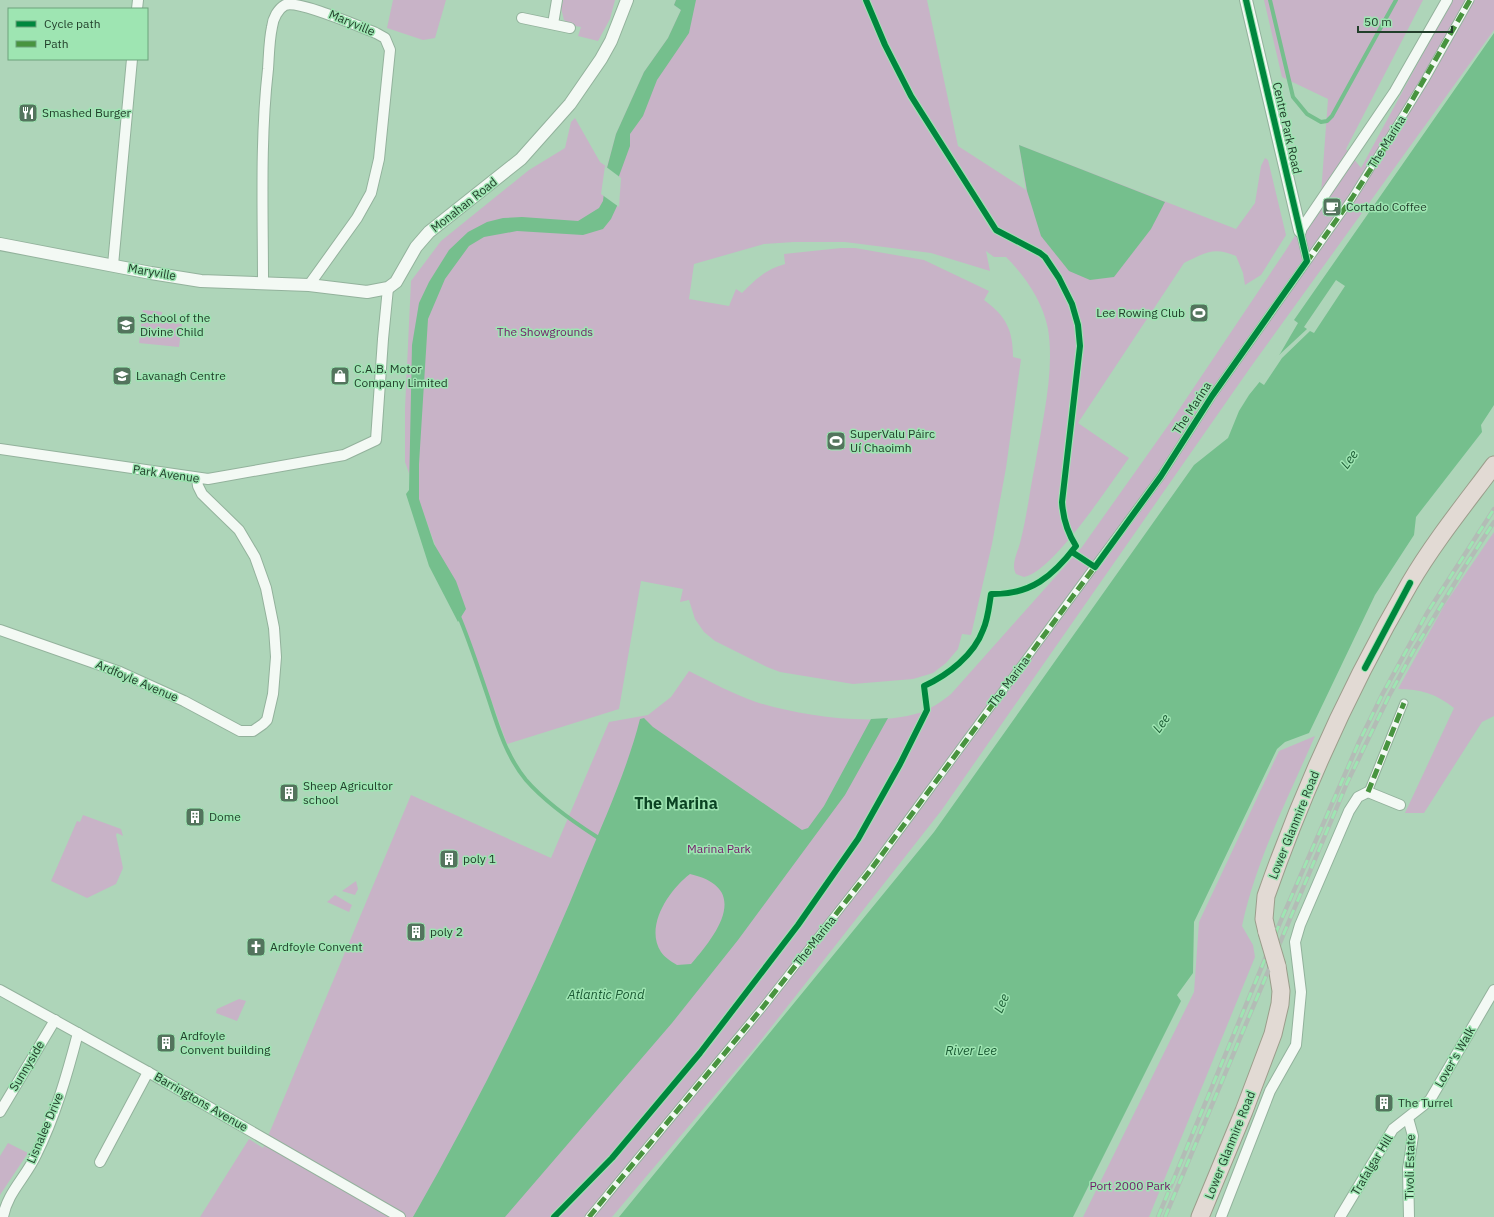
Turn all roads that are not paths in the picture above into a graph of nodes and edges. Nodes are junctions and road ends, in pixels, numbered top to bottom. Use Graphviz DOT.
graph roads {
  1 [pos="557,0"];
  2 [pos="627,0"];
  3 [pos="1246,0"];
  4 [pos="1446,0"];
  5 [pos="1470,0"];
  6 [pos="522,18"];
  7 [pos="553,24"];
  8 [pos="570,28"];
  9 [pos="132,60"];
  10 [pos="1300,231"];
  11 [pos="0,244"];
  12 [pos="1307,261"];
  13 [pos="113,265"];
  14 [pos="263,282"];
  15 [pos="309,285"];
  16 [pos="388,288"];
  17 [pos="0,449"];
  18 [pos="1494,466"];
  19 [pos="197,478"];
  20 [pos="0,630"];
  21 [pos="1404,703"];
  22 [pos="1368,792"];
  23 [pos="1400,805"];
  24 [pos="0,990"];
  25 [pos="1494,990"];
  26 [pos="55,1020"];
  27 [pos="78,1033"];
  28 [pos="148,1072"];
  29 [pos="0,1112"];
  30 [pos="1408,1118"];
  31 [pos="100,1162"];
  32 [pos="3,1217"];
  33 [pos="400,1217"];
  34 [pos="589,1217"];
  35 [pos="1200,1217"];
  36 [pos="1220,1217"];
  37 [pos="1340,1217"];
  38 [pos="1409,1217"];
  1 -- 7 [label="street"];
  2 -- 16 [label="street, Monahan Road"];
  3 -- 10 [label="street, Centre Park Road"];
  4 -- 10 [label="street, The Marina"];
  5 -- 12 [label="street, The Marina"];
  6 -- 7 [label="street"];
  7 -- 8 [label="street"];
  9 -- 13 [label="street, Maryville"];
  10 -- 12 [label="street, Centre Park Road"];
  11 -- 13 [label="street, Maryville"];
  12 -- 34 [label="street, The Marina"];
  13 -- 14 [label="street, Maryville"];
  14 -- 15 [label="street, Maryville"];
  14 -- 15 [label="street, Maryville"];
  15 -- 16 [label="street, Maryville"];
  16 -- 19 [label="street, Park Avenue"];
  17 -- 19 [label="street, Park Avenue"];
  18 -- 35 [label="highway, Lower Glanmire Road, bridge"];
  19 -- 20 [label="street, Ardfoyle Avenue"];
  21 -- 22 [label="street"];
  22 -- 23 [label="street"];
  22 -- 36 [label="street"];
  24 -- 26 [label="street, Barringtons Avenue"];
  25 -- 30 [label="street, Lover's Walk"];
  26 -- 27 [label="street, Barringtons Avenue"];
  26 -- 29 [label="street, Sunnyside"];
  27 -- 28 [label="street, Barringtons Avenue"];
  27 -- 32 [label="street, Lisnalee Drive"];
  28 -- 31 [label="street"];
  28 -- 33 [label="street, Barringtons Avenue"];
  30 -- 37 [label="street, Trafalgar Hill"];
  30 -- 38 [label="street, Tivoli Estate"];
}
